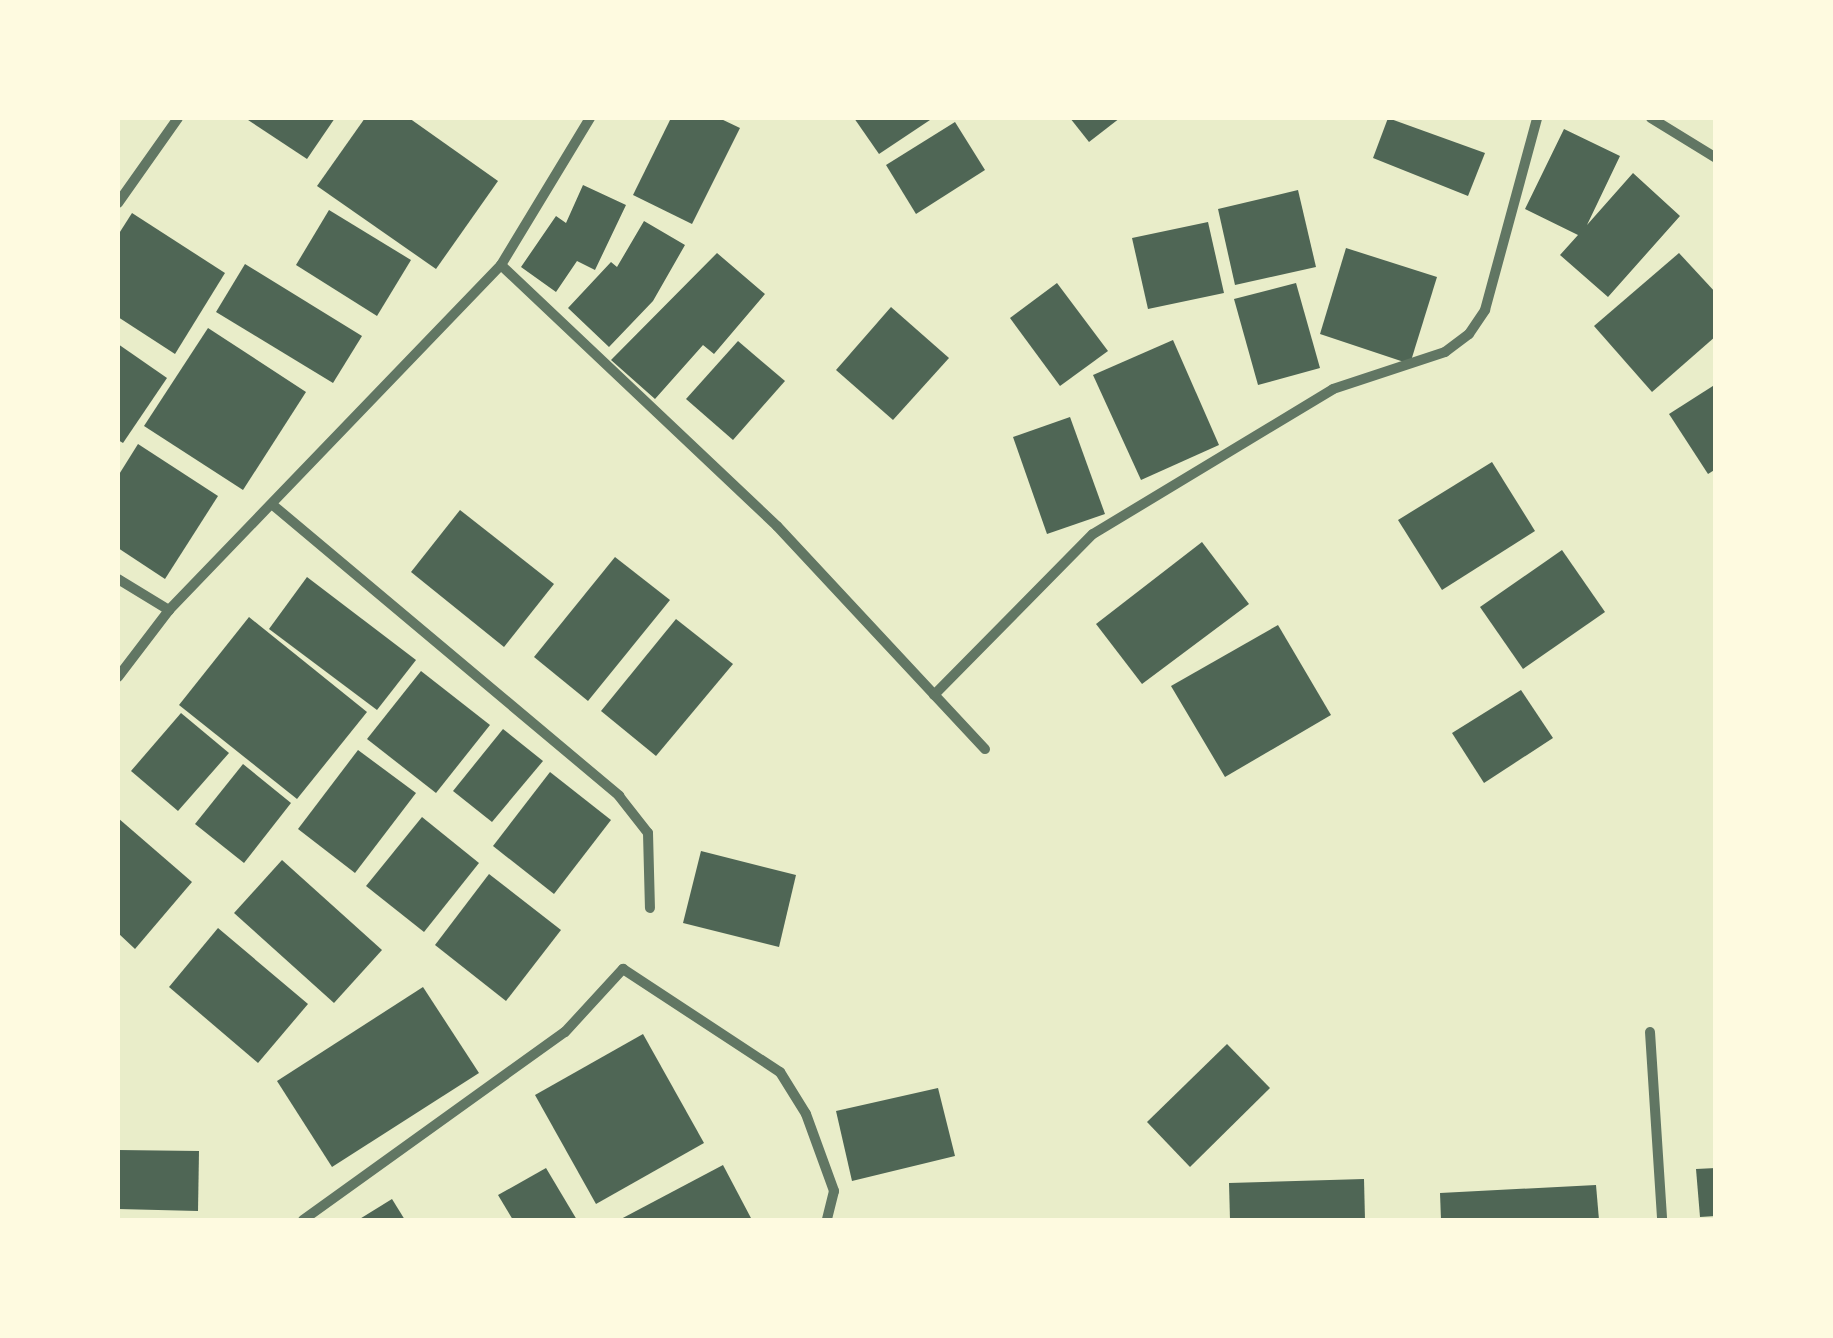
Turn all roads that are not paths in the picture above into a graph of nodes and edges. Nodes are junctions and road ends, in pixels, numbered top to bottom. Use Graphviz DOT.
graph roads {
  1 [pos="178,118"];
  2 [pos="590,118"];
  3 [pos="1537,118"];
  4 [pos="1651,118"];
  5 [pos="1716,158"];
  6 [pos="118,203"];
  7 [pos="502,265"];
  8 [pos="274,506"];
  9 [pos="118,580"];
  10 [pos="169,610"];
  11 [pos="118,677"];
  12 [pos="934,695"];
  13 [pos="985,750"];
  14 [pos="650,908"];
  15 [pos="1650,1032"];
  16 [pos="303,1220"];
  17 [pos="826,1220"];
  18 [pos="1662,1220"];
  1 -- 6 [label="street"];
  2 -- 7 [label="street"];
  3 -- 12 [label="street"];
  4 -- 5 [label="street"];
  7 -- 8 [label="street"];
  7 -- 12 [label="street"];
  8 -- 10 [label="street"];
  8 -- 14 [label="street"];
  9 -- 10 [label="street"];
  10 -- 11 [label="street"];
  12 -- 13 [label="street"];
  15 -- 18 [label="street"];
  16 -- 17 [label="street"];
}
